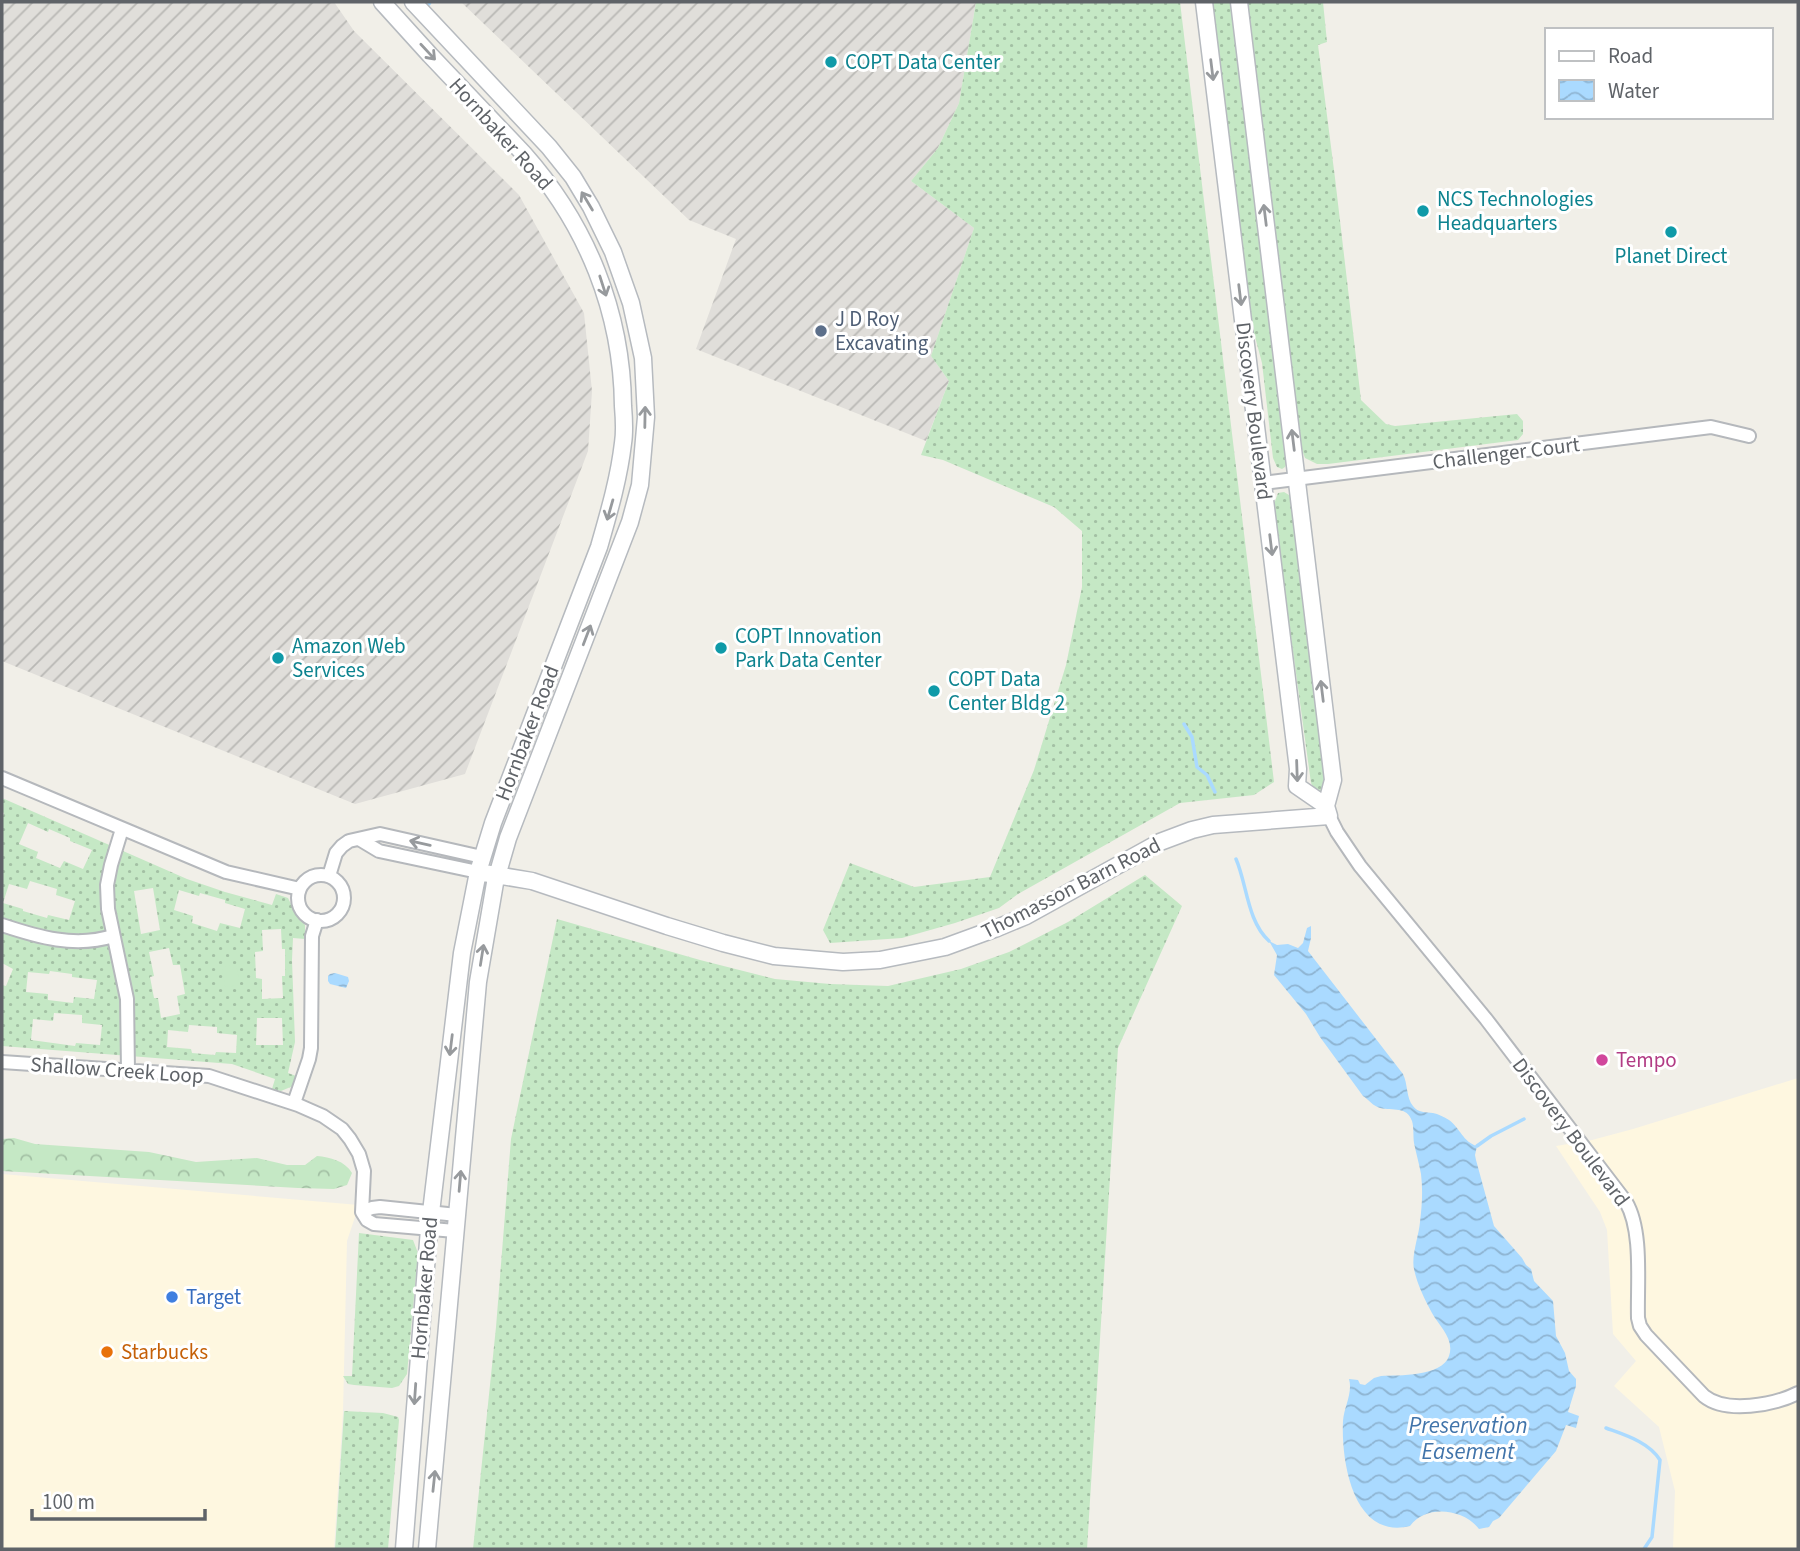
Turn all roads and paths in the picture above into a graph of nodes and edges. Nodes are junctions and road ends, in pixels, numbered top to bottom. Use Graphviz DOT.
graph roads {
  1 [pos="382,2"];
  2 [pos="413,2"];
  3 [pos="1204,2"];
  4 [pos="1239,2"];
  5 [pos="501,95"];
  6 [pos="483,110"];
  7 [pos="1749,436"];
  8 [pos="1298,478"];
  9 [pos="1263,483"];
  10 [pos="2,778"];
  11 [pos="1327,811"];
  12 [pos="122,829"];
  13 [pos="480,865"];
  14 [pos="498,869"];
  15 [pos="329,876"];
  16 [pos="300,890"];
  17 [pos="317,920"];
  18 [pos="2,925"];
  19 [pos="113,936"];
  20 [pos="2,1062"];
  21 [pos="128,1070"];
  22 [pos="294,1103"];
  23 [pos="430,1220"];
  24 [pos="456,1223"];
  25 [pos="1798,1393"];
  26 [pos="404,1549"];
  27 [pos="427,1549"];
  1 -- 6 [label="main road, Hornbaker Road, one-way"];
  2 -- 5 [label="main road, Hornbaker Road"];
  3 -- 9 [label="main road, Discovery Boulevard, one-way"];
  8 -- 4 [label="main road, Discovery Boulevard, one-way"];
  5 -- 6 [label="main road"];
  14 -- 5 [label="main road, Hornbaker Road, one-way"];
  6 -- 13 [label="main road, Hornbaker Road, one-way"];
  7 -- 8 [label="street, Challenger Court"];
  8 -- 9 [label="street, Challenger Court"];
  11 -- 8 [label="main road, Discovery Boulevard, one-way"];
  9 -- 11 [label="main road, Discovery Boulevard, one-way"];
  10 -- 12 [label="street"];
  11 -- 14 [label="main road, Thomasson Barn Road"];
  11 -- 25 [label="street, Discovery Boulevard"];
  12 -- 16 [label="street"];
  12 -- 19 [label="street"];
  13 -- 14 [label="main road, Thomasson Barn Road"];
  13 -- 15 [label="street"];
  13 -- 23 [label="main road, Hornbaker Road, one-way"];
  24 -- 14 [label="main road, Hornbaker Road, one-way"];
  15 -- 16 [label="street"];
  15 -- 17 [label="street"];
  16 -- 17 [label="street"];
  17 -- 22 [label="street"];
  18 -- 19 [label="street"];
  19 -- 21 [label="street"];
  20 -- 21 [label="street, Shallow Creek Loop"];
  21 -- 22 [label="street, Shallow Creek Loop"];
  22 -- 23 [label="street, Shallow Creek Loop"];
  23 -- 24 [label="street, Shallow Creek Loop"];
  23 -- 26 [label="main road, Hornbaker Road, one-way"];
  27 -- 24 [label="main road, Hornbaker Road, one-way"];
}
